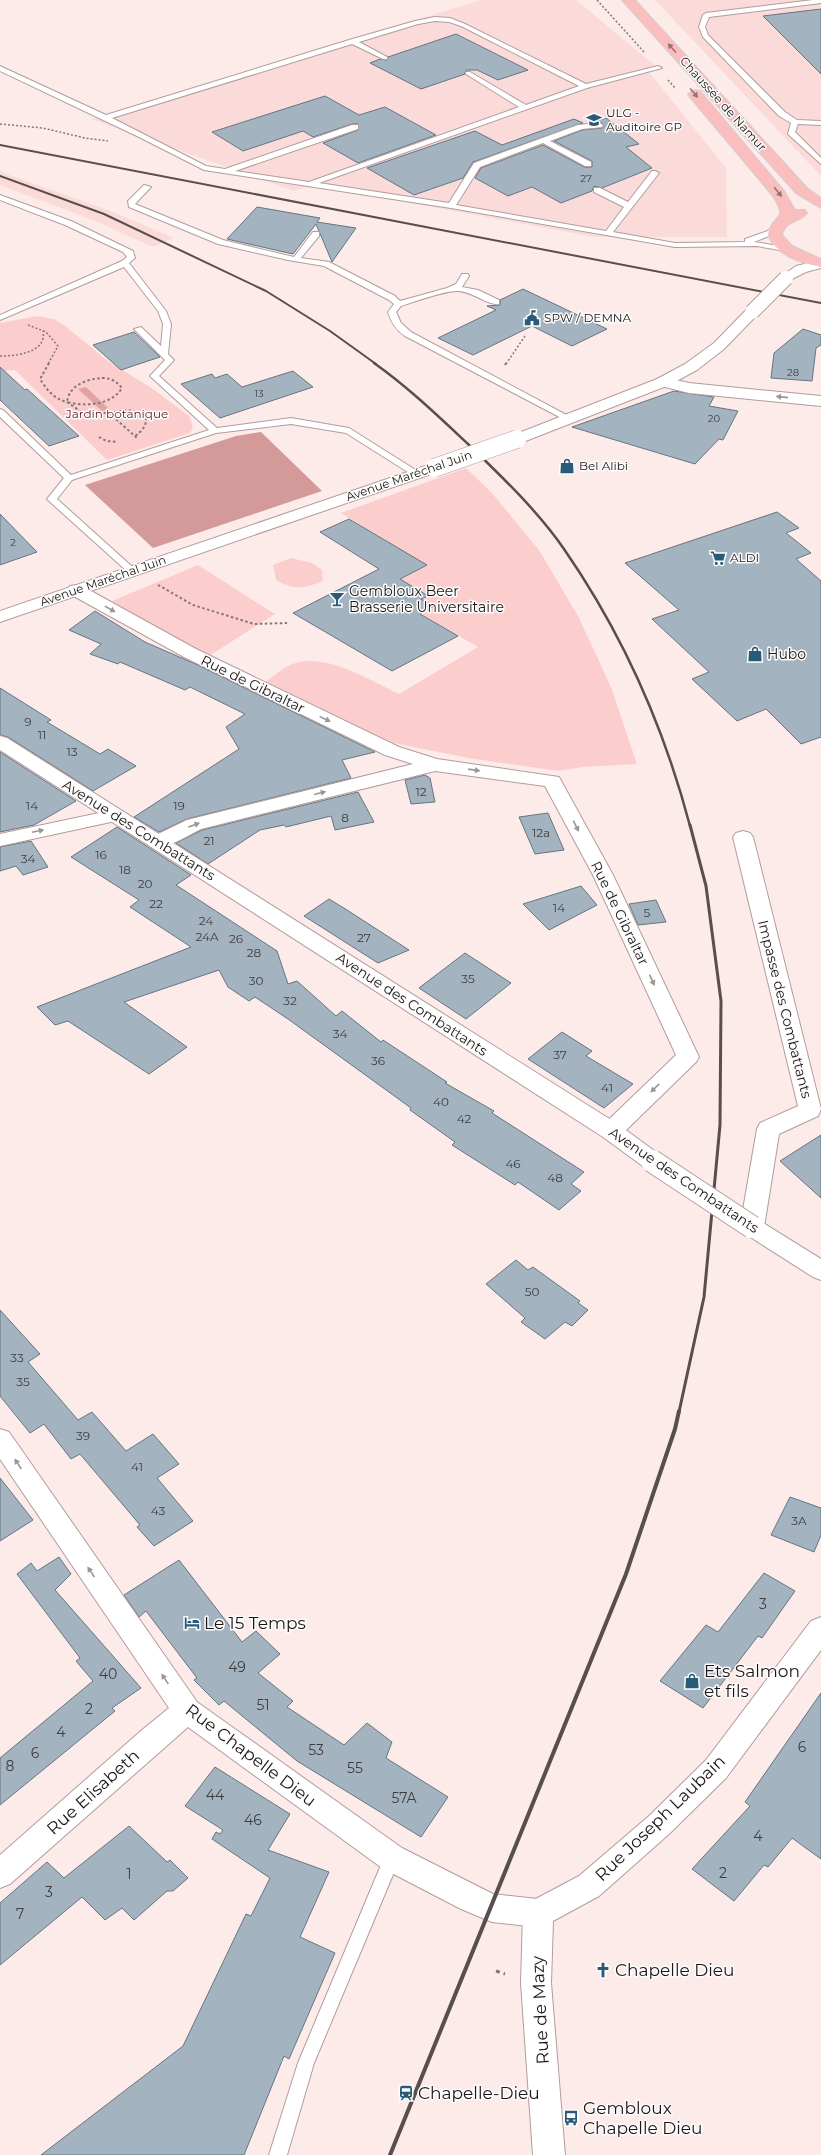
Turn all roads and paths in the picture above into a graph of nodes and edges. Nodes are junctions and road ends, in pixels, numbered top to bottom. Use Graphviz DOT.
graph roads {
  1 [pos="821,1"];
  2 [pos="622,2"];
  3 [pos="351,41"];
  4 [pos="385,58"];
  5 [pos="0,68"];
  6 [pos="658,68"];
  7 [pos="468,73"];
  8 [pos="678,74"];
  9 [pos="585,86"];
  10 [pos="688,86"];
  11 [pos="526,108"];
  12 [pos="104,118"];
  13 [pos="795,122"];
  14 [pos="821,123"];
  15 [pos="0,124"];
  16 [pos="599,125"];
  17 [pos="355,127"];
  18 [pos="142,135"];
  19 [pos="543,140"];
  20 [pos="821,162"];
  21 [pos="588,164"];
  22 [pos="224,172"];
  23 [pos="655,173"];
  24 [pos="309,184"];
  25 [pos="147,187"];
  26 [pos="597,190"];
  27 [pos="0,197"];
  28 [pos="821,204"];
  29 [pos="451,206"];
  30 [pos="629,206"];
  31 [pos="821,209"];
  32 [pos="788,218"];
  33 [pos="776,230"];
  34 [pos="316,234"];
  35 [pos="607,234"];
  36 [pos="731,244"];
  37 [pos="789,252"];
  38 [pos="296,259"];
  39 [pos="125,263"];
  40 [pos="821,263"];
  41 [pos="465,276"];
  42 [pos="786,278"];
  43 [pos="451,288"];
  44 [pos="496,302"];
  45 [pos="398,304"];
  46 [pos="0,318"];
  47 [pos="138,329"];
  48 [pos="525,336"];
  49 [pos="164,354"];
  50 [pos="0,356"];
  51 [pos="495,380"];
  52 [pos="664,382"];
  53 [pos="821,401"];
  54 [pos="67,404"];
  55 [pos="0,412"];
  56 [pos="109,412"];
  57 [pos="570,419"];
  58 [pos="215,432"];
  59 [pos="99,437"];
  60 [pos="135,437"];
  61 [pos="131,439"];
  62 [pos="123,440"];
  63 [pos="151,452"];
  64 [pos="417,474"];
  65 [pos="69,478"];
  66 [pos="132,571"];
  67 [pos="76,590"];
  68 [pos="0,617"];
  69 [pos="287,623"];
  70 [pos="0,742"];
  71 [pos="435,764"];
  72 [pos="113,816"];
  73 [pos="743,837"];
  74 [pos="0,840"];
  75 [pos="159,841"];
  76 [pos="816,1109"];
  77 [pos="611,1131"];
  78 [pos="752,1227"];
  79 [pos="821,1271"];
  80 [pos="0,1438"];
  81 [pos="821,1628"];
  82 [pos="187,1711"];
  83 [pos="392,1858"];
  84 [pos="0,1874"];
  85 [pos="538,1913"];
  86 [pos="278,2155"];
  87 [pos="549,2155"];
  1 -- 13 [label="lane"];
  2 -- 8 [label="main road, Chaussée de Namur"];
  28 -- 2 [label="main road, Chaussée de Namur, one-way"];
  3 -- 4 [label="lane"];
  3 -- 9 [label="lane"];
  3 -- 12 [label="lane"];
  5 -- 12 [label="lane"];
  6 -- 9 [label="lane"];
  7 -- 11 [label="lane"];
  9 -- 11 [label="lane"];
  10 -- 32 [label="main road, Chaussée de Namur, one-way"];
  11 -- 24 [label="lane"];
  12 -- 18 [label="lane"];
  13 -- 14 [label="lane"];
  13 -- 20 [label="lane"];
  15 -- 18 [label="path"];
  16 -- 19 [label="lane"];
  17 -- 22 [label="lane"];
  18 -- 22 [label="lane"];
  19 -- 21 [label="lane"];
  19 -- 29 [label="lane"];
  22 -- 24 [label="lane"];
  23 -- 30 [label="lane"];
  24 -- 29 [label="lane"];
  25 -- 38 [label="lane"];
  26 -- 30 [label="lane"];
  27 -- 39 [label="lane"];
  29 -- 35 [label="lane"];
  30 -- 35 [label="lane"];
  31 -- 32 [label="main road"];
  32 -- 33 [label="main road"];
  33 -- 36 [label="lane"];
  33 -- 37 [label="main road"];
  34 -- 38 [label="lane"];
  35 -- 36 [label="lane"];
  36 -- 37 [label="lane"];
  37 -- 40 [label="main road"];
  37 -- 42 [label="street, Avenue Maréchal Juin"];
  38 -- 45 [label="lane"];
  39 -- 46 [label="lane"];
  39 -- 49 [label="lane"];
  40 -- 42 [label="street, Avenue Maréchal Juin"];
  41 -- 43 [label="lane"];
  42 -- 52 [label="street, Avenue Maréchal Juin, bridge"];
  43 -- 44 [label="lane"];
  43 -- 45 [label="lane"];
  45 -- 51 [label="lane"];
  47 -- 49 [label="lane"];
  48 -- 51 [label="path"];
  49 -- 58 [label="lane"];
  50 -- 54 [label="path"];
  51 -- 57 [label="lane"];
  53 -- 52 [label="street, one-way"];
  52 -- 57 [label="street, Avenue Maréchal Juin"];
  54 -- 54 [label="path"];
  54 -- 56 [label="path"];
  55 -- 65 [label="lane"];
  56 -- 60 [label="path"];
  56 -- 60 [label="path"];
  57 -- 64 [label="street, Avenue Maréchal Juin, bridge"];
  58 -- 63 [label="lane"];
  58 -- 64 [label="lane"];
  59 -- 62 [label="path"];
  60 -- 61 [label="path"];
  60 -- 63 [label="path"];
  63 -- 65 [label="lane"];
  64 -- 66 [label="street, Avenue Maréchal Juin"];
  65 -- 66 [label="lane"];
  66 -- 67 [label="street, Avenue Maréchal Juin"];
  66 -- 69 [label="path"];
  67 -- 68 [label="street, Avenue Maréchal Juin"];
  67 -- 71 [label="street, Rue de Gibraltar, one-way"];
  70 -- 72 [label="street, Avenue des Combattants"];
  75 -- 71 [label="street, Rue de Gibraltar, one-way"];
  71 -- 77 [label="street, Rue de Gibraltar, one-way"];
  74 -- 72 [label="street, one-way"];
  72 -- 75 [label="street, Avenue des Combattants"];
  73 -- 76 [label="street, Impasse des Combattants"];
  75 -- 77 [label="street, Avenue des Combattants"];
  76 -- 78 [label="street, Impasse des Combattants"];
  77 -- 78 [label="street, Avenue des Combattants, bridge"];
  78 -- 79 [label="street, Avenue des Combattants"];
  82 -- 80 [label="street, Rue Chapelle Dieu, one-way"];
  81 -- 85 [label="street, Rue Joseph Laubain"];
  82 -- 83 [label="street, Rue Chapelle Dieu"];
  82 -- 84 [label="street, Rue Elisabeth"];
  83 -- 85 [label="street, Rue Chapelle Dieu"];
  83 -- 86 [label="lane"];
  85 -- 87 [label="street, Rue de Mazy"];
}
